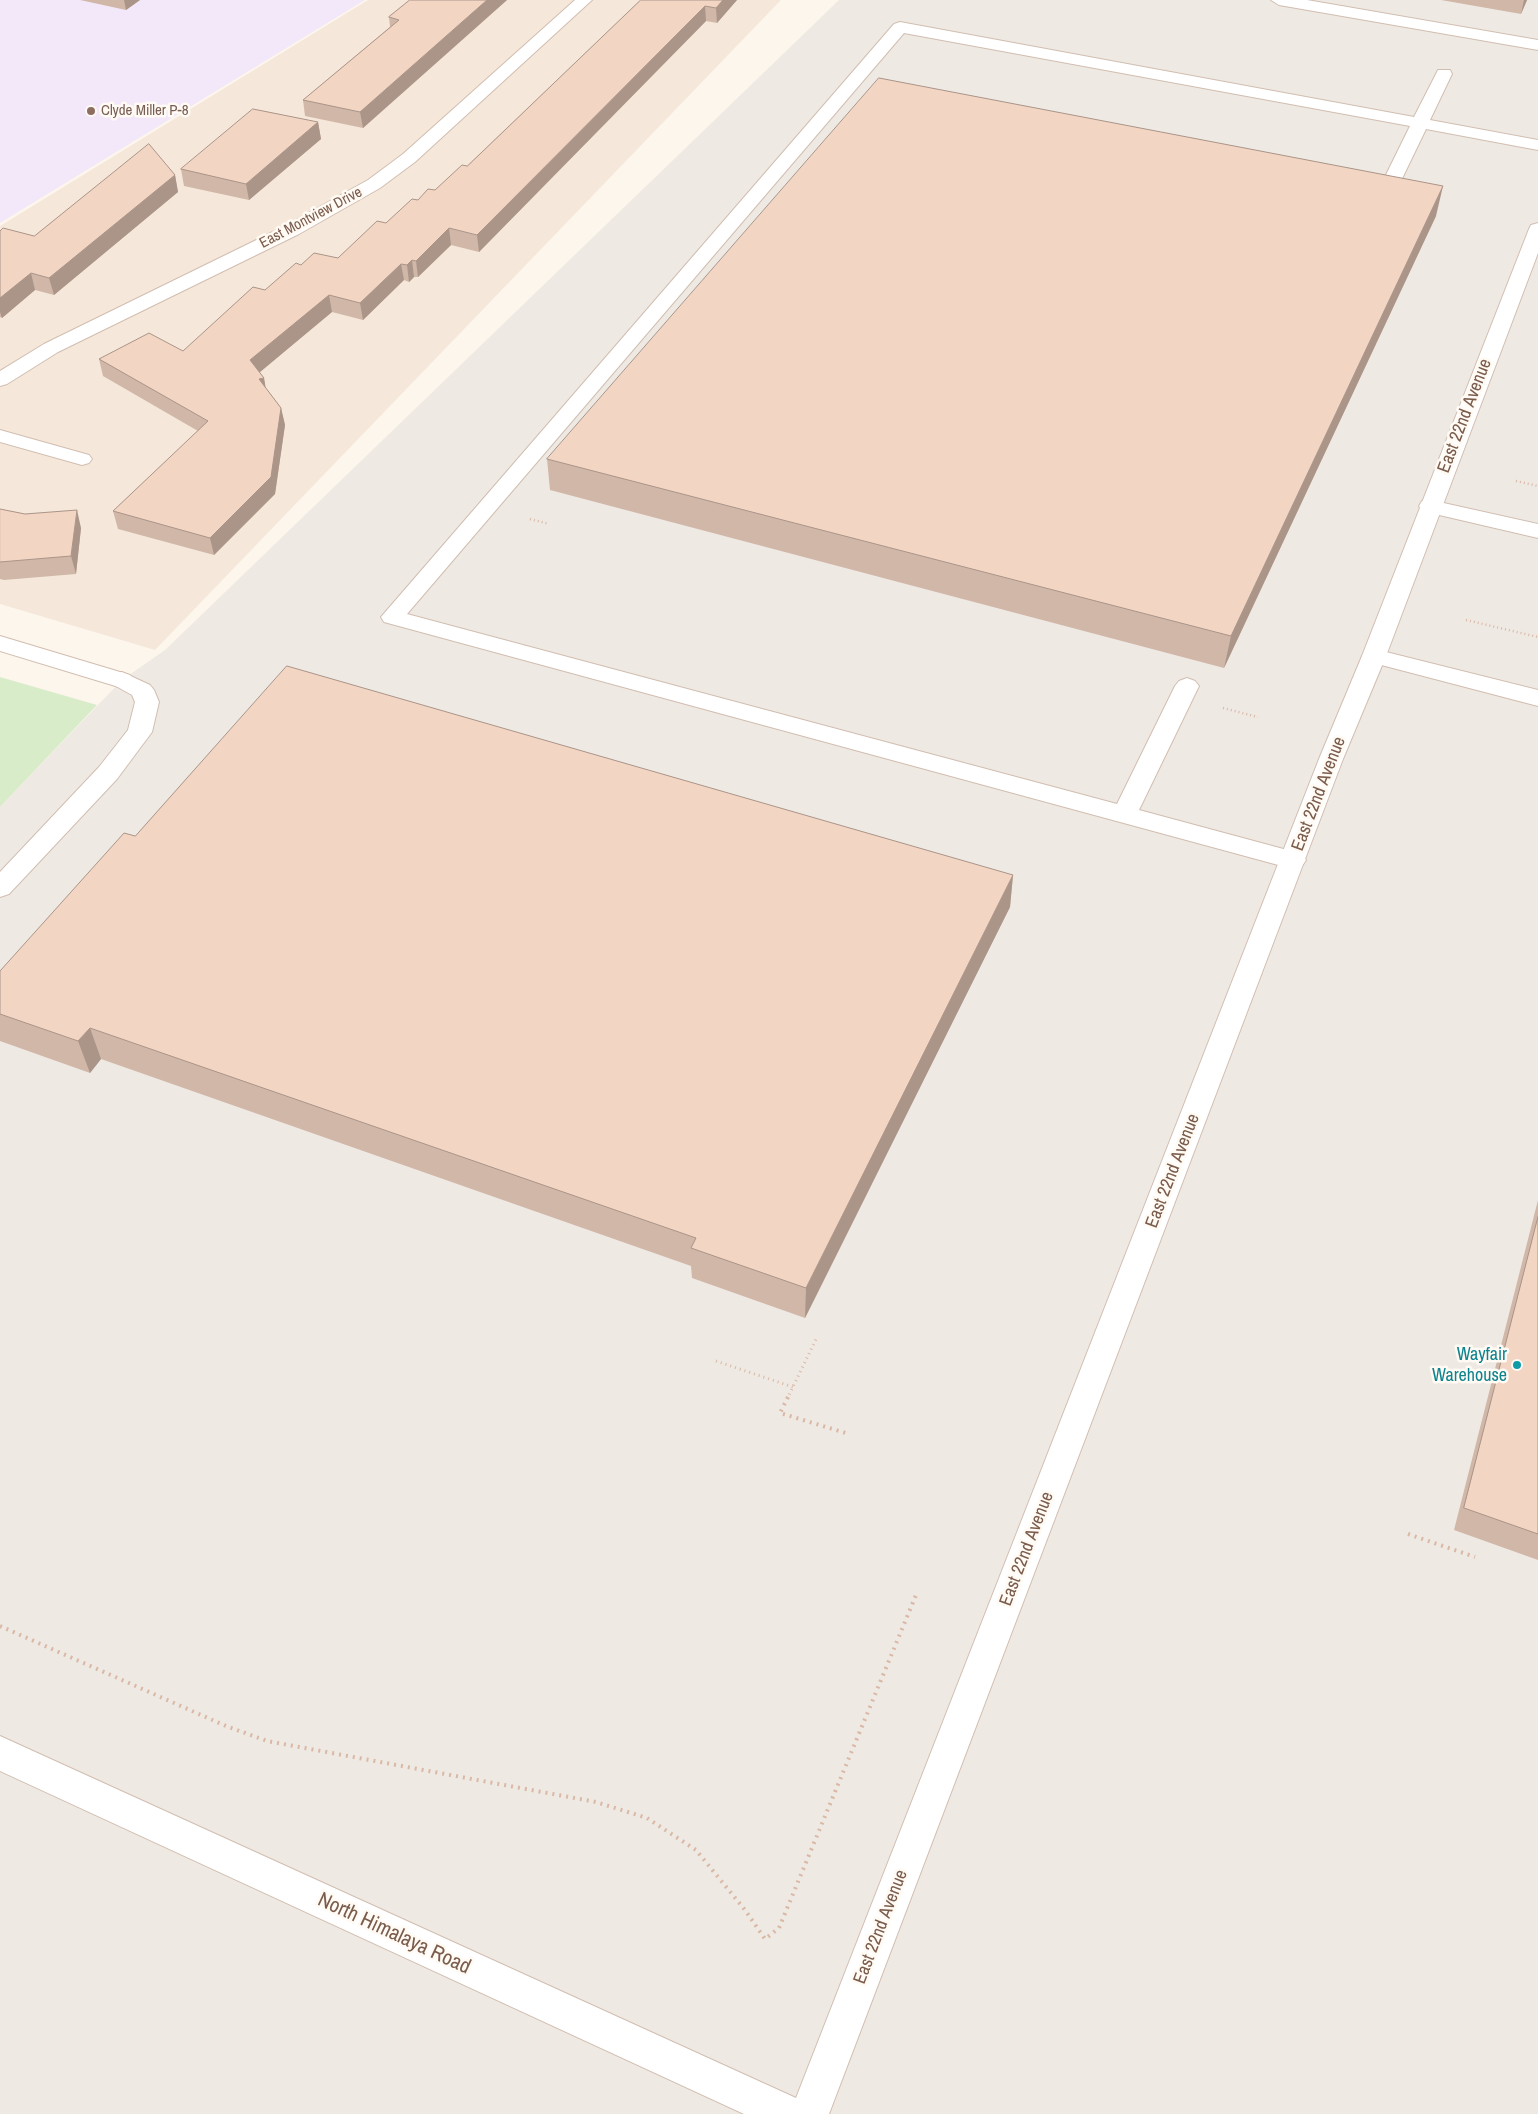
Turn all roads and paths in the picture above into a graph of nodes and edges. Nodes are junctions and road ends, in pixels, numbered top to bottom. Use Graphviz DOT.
graph roads {
  1 [pos="584,0"];
  2 [pos="1279,0"];
  3 [pos="1538,45"];
  4 [pos="1444,74"];
  5 [pos="1420,123"];
  6 [pos="1538,145"];
  7 [pos="1389,187"];
  8 [pos="1538,229"];
  9 [pos="0,380"];
  10 [pos="0,436"];
  11 [pos="82,459"];
  12 [pos="1516,481"];
  13 [pos="1538,486"];
  14 [pos="1430,506"];
  15 [pos="1538,531"];
  16 [pos="1466,620"];
  17 [pos="1538,637"];
  18 [pos="0,643"];
  19 [pos="1374,656"];
  20 [pos="1187,686"];
  21 [pos="1538,698"];
  22 [pos="1220,708"];
  23 [pos="1258,718"];
  24 [pos="1125,814"];
  25 [pos="1293,860"];
  26 [pos="0,888"];
  27 [pos="817,1337"];
  28 [pos="716,1361"];
  29 [pos="792,1388"];
  30 [pos="849,1434"];
  31 [pos="1408,1534"];
  32 [pos="1475,1557"];
  33 [pos="916,1595"];
  34 [pos="0,1626"];
  35 [pos="0,1753"];
  36 [pos="788,2114"];
  37 [pos="809,2114"];
  1 -- 9 [label="street, East Montview Drive"];
  2 -- 3 [label="street"];
  4 -- 5 [label="street"];
  5 -- 6 [label="street"];
  5 -- 7 [label="street"];
  5 -- 24 [label="street"];
  8 -- 14 [label="street, East 22nd Avenue"];
  10 -- 11 [label="street"];
  12 -- 13 [label="path"];
  14 -- 15 [label="street"];
  14 -- 19 [label="street, East 22nd Avenue"];
  16 -- 17 [label="path"];
  18 -- 26 [label="street"];
  19 -- 21 [label="street"];
  19 -- 25 [label="street, East 22nd Avenue"];
  20 -- 24 [label="street"];
  22 -- 23 [label="path"];
  24 -- 25 [label="street"];
  25 -- 37 [label="street, East 22nd Avenue"];
  27 -- 29 [label="path"];
  28 -- 29 [label="path"];
  29 -- 30 [label="path"];
  31 -- 32 [label="path"];
  33 -- 34 [label="path"];
  35 -- 36 [label="street, North Himalaya Road"];
}
